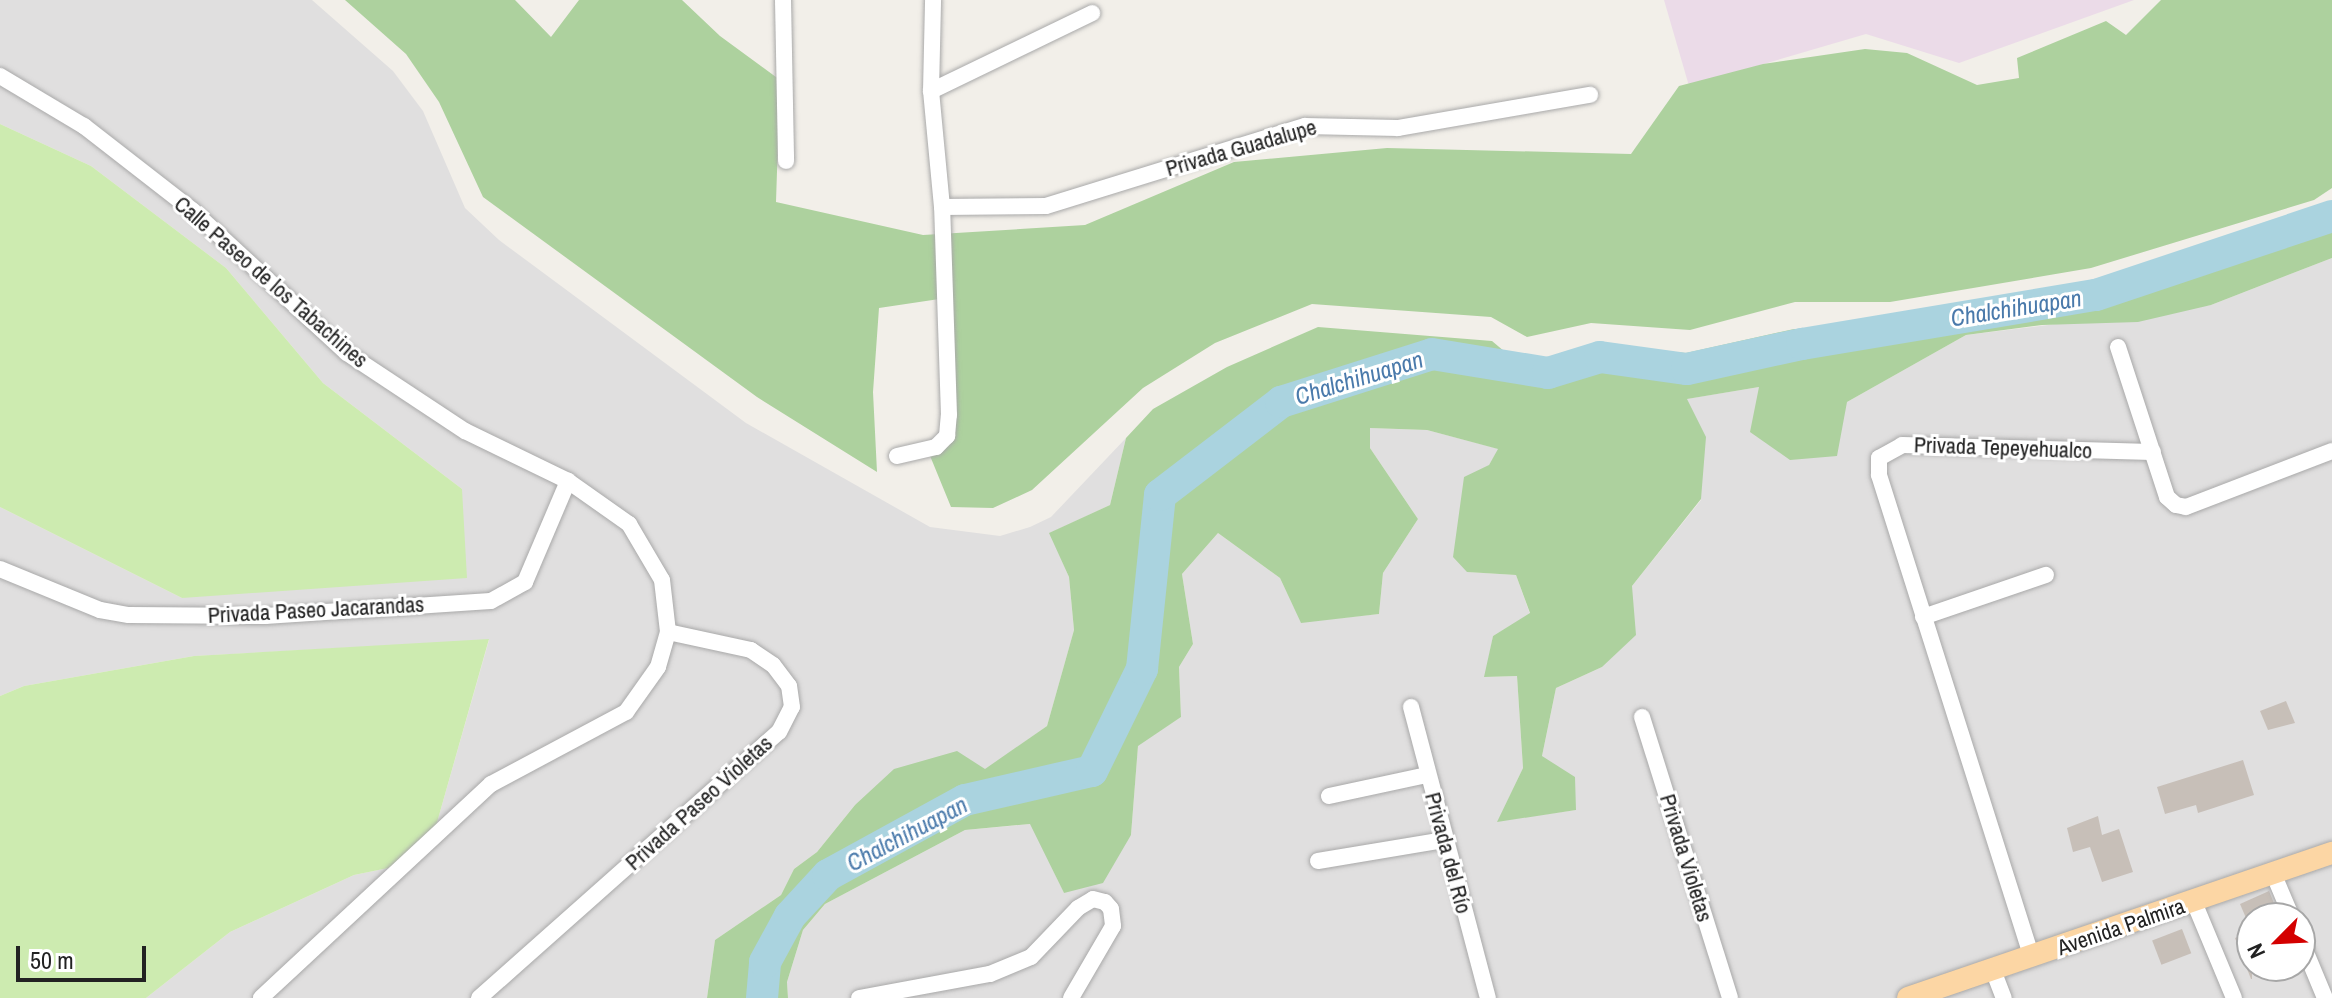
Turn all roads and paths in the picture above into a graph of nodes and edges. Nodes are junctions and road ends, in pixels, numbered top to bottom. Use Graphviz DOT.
graph roads {
  1 [pos="783,0"];
  2 [pos="933,0"];
  3 [pos="1092,13"];
  4 [pos="0,76"];
  5 [pos="931,91"];
  6 [pos="1590,95"];
  7 [pos="786,161"];
  8 [pos="942,207"];
  9 [pos="2118,347"];
  10 [pos="2332,451"];
  11 [pos="2153,452"];
  12 [pos="897,456"];
  13 [pos="568,481"];
  14 [pos="0,569"];
  15 [pos="2046,575"];
  16 [pos="1923,617"];
  17 [pos="668,632"];
  18 [pos="1411,707"];
  19 [pos="1642,717"];
  20 [pos="1427,775"];
  21 [pos="1329,796"];
  22 [pos="1443,840"];
  23 [pos="2332,853"];
  24 [pos="1318,861"];
  25 [pos="2273,873"];
  26 [pos="2194,902"];
  27 [pos="2285,902"];
  28 [pos="2032,958"];
  29 [pos="1993,970"];
  30 [pos="2316,976"];
  31 [pos="261,998"];
  32 [pos="479,998"];
  33 [pos="859,998"];
  34 [pos="1071,998"];
  35 [pos="1488,998"];
  36 [pos="1730,998"];
  37 [pos="1908,998"];
  38 [pos="2004,998"];
  39 [pos="2234,998"];
  40 [pos="2325,998"];
  1 -- 7 [label="street"];
  2 -- 5 [label="street"];
  3 -- 5 [label="street"];
  4 -- 13 [label="street, Calle Paseo de los Tabachines"];
  5 -- 8 [label="street"];
  6 -- 8 [label="street, Privada Guadalupe"];
  8 -- 12 [label="street"];
  9 -- 11 [label="street"];
  10 -- 11 [label="street"];
  11 -- 16 [label="street, Privada Tepeyehualco"];
  13 -- 14 [label="street, Privada Paseo Jacarandas"];
  13 -- 17 [label="street, Calle Paseo de los Tabachines"];
  15 -- 16 [label="street"];
  16 -- 28 [label="street, Privada Tepeyehualco"];
  17 -- 31 [label="street, Calle Paseo de los Tabachines"];
  17 -- 32 [label="street, Privada Paseo Violetas"];
  18 -- 20 [label="street, Privada del Río"];
  19 -- 36 [label="street, Privada Violetas"];
  20 -- 21 [label="street"];
  20 -- 22 [label="street, Privada del Río"];
  22 -- 24 [label="street"];
  22 -- 35 [label="street, Privada del Río"];
  23 -- 25 [label="main road, Avenida Palmira"];
  25 -- 26 [label="main road, Avenida Palmira"];
  25 -- 27 [label="street"];
  26 -- 28 [label="main road, Avenida Palmira"];
  26 -- 39 [label="street"];
  28 -- 29 [label="main road, Avenida Palmira"];
  29 -- 37 [label="main road, Avenida Palmira"];
  29 -- 38 [label="street"];
  30 -- 40 [label="street"];
  33 -- 34 [label="street"];
}
